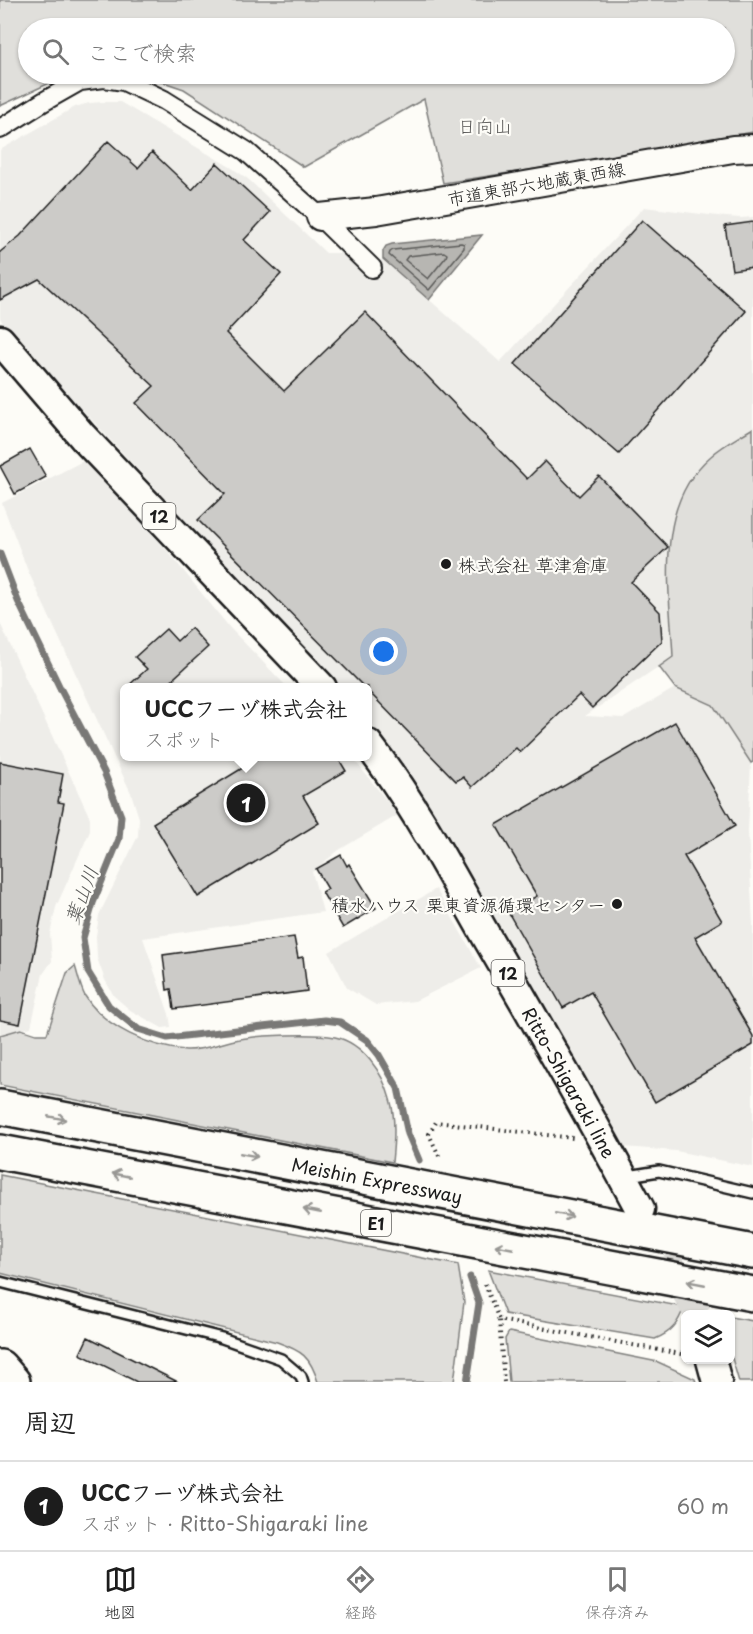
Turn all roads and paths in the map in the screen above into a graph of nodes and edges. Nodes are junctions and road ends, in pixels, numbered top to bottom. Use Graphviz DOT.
graph roads {
  1 [pos="75,84"];
  2 [pos="130,84"];
  3 [pos="0,129"];
  4 [pos="753,148"];
  5 [pos="320,217"];
  6 [pos="372,268"];
  7 [pos="0,340"];
  8 [pos="318,683"];
  9 [pos="372,749"];
  10 [pos="0,1107"];
  11 [pos="598,1131"];
  12 [pos="0,1152"];
  13 [pos="439,1156"];
  14 [pos="623,1177"];
  15 [pos="753,1194"];
  16 [pos="640,1209"];
  17 [pos="753,1252"];
  18 [pos="0,1282"];
  19 [pos="485,1284"];
  20 [pos="753,1294"];
  21 [pos="499,1320"];
  22 [pos="681,1354"];
  23 [pos="712,1364"];
  24 [pos="303,1382"];
  25 [pos="504,1382"];
  26 [pos="717,1382"];
  1 -- 3 [label="street"];
  2 -- 5 [label="street"];
  4 -- 5 [label="street, 市道東部六地蔵東西線"];
  5 -- 6 [label="street"];
  7 -- 8 [label="main road, 12"];
  9 -- 11 [label="main road, Ritto-Shigaraki line / 12"];
  10 -- 17 [label="highway, Meishin Expressway, one-way"];
  11 -- 13 [label="path"];
  11 -- 14 [label="main road, Ritto-Shigaraki line / 12"];
  20 -- 12 [label="highway, E1, one-way"];
  14 -- 15 [label="lane"];
  14 -- 16 [label="main road, Ritto-Shigaraki line / 12"];
  18 -- 24 [label="lane"];
  19 -- 21 [label="path"];
  21 -- 22 [label="path"];
  21 -- 25 [label="path"];
  23 -- 26 [label="main road"];
}
